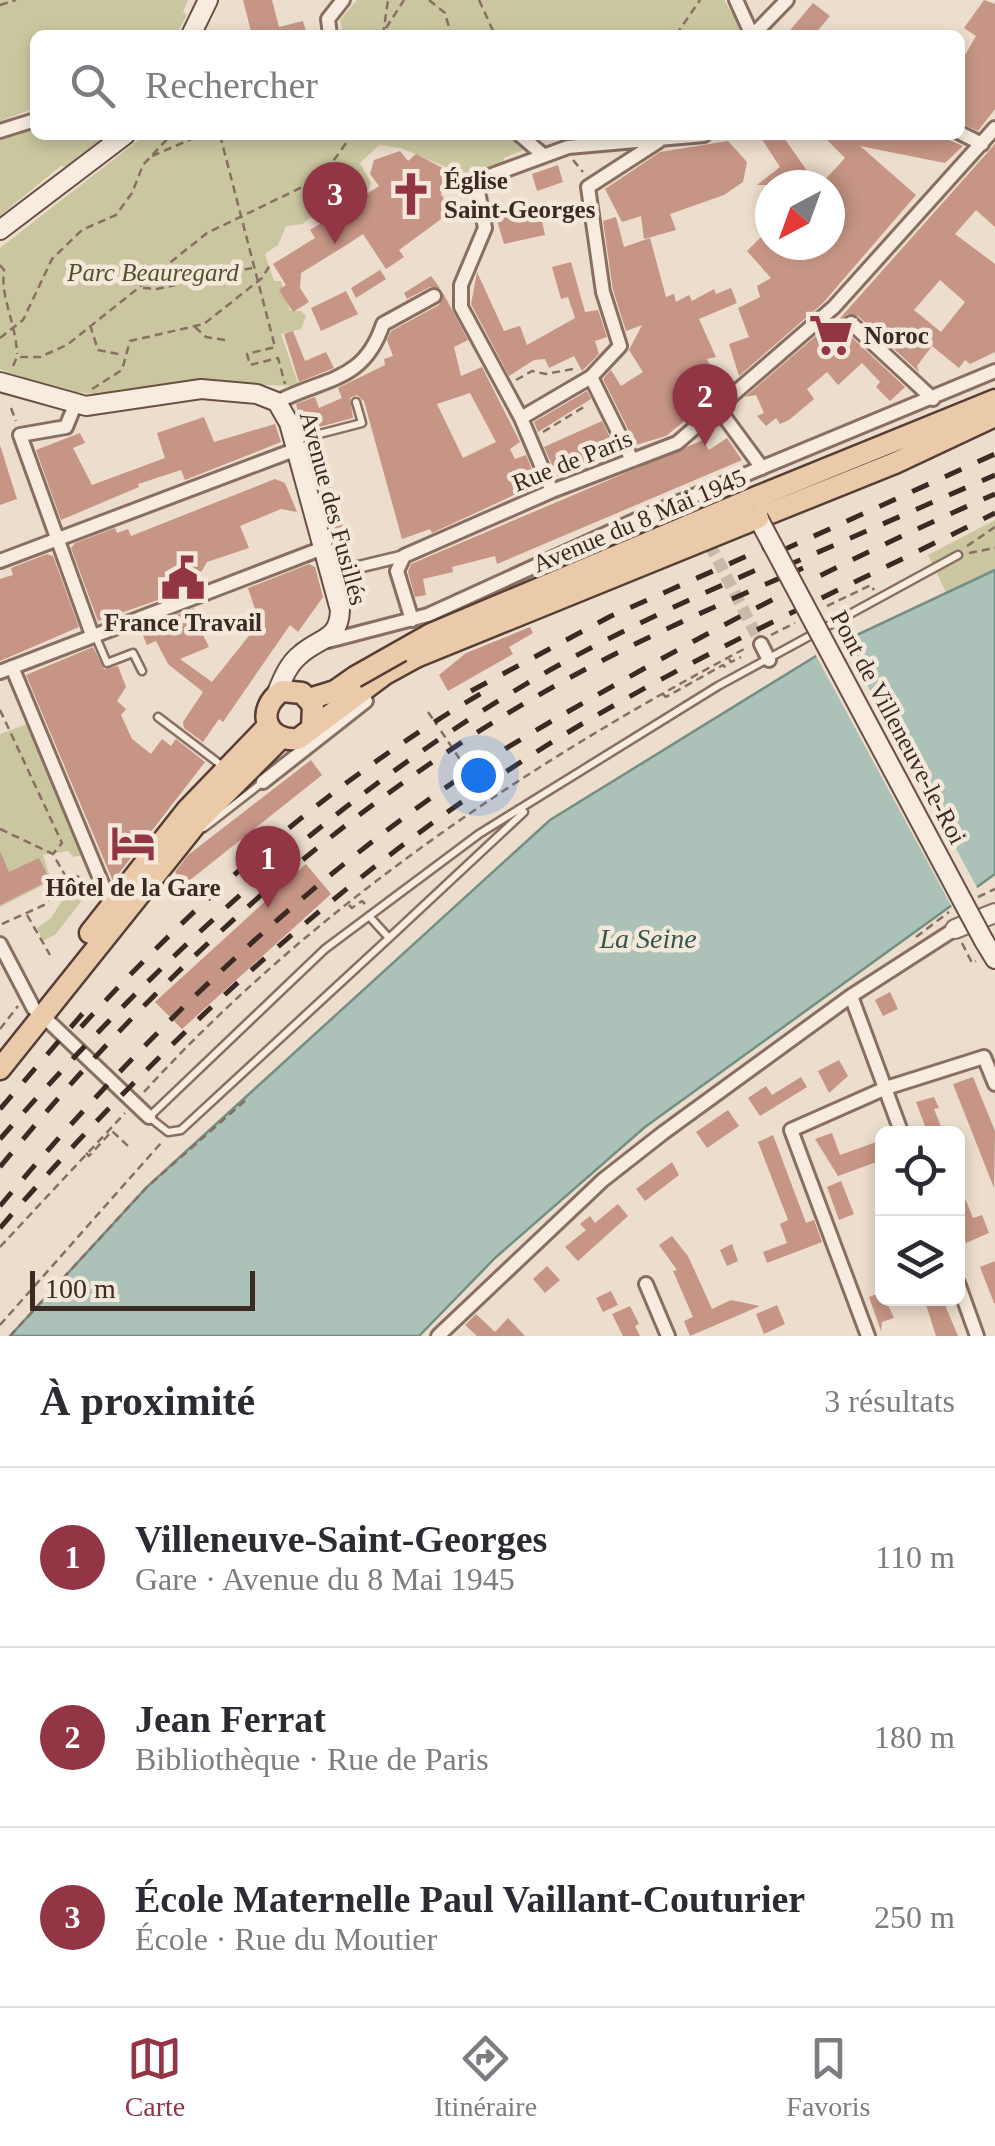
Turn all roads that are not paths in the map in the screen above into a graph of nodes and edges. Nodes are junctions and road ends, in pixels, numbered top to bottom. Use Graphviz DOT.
graph roads {
  1 [pos="208,0"];
  2 [pos="343,0"];
  3 [pos="736,0"];
  4 [pos="787,0"];
  5 [pos="194,30"];
  6 [pos="329,30"];
  7 [pos="750,30"];
  8 [pos="757,30"];
  9 [pos="30,121"];
  10 [pos="995,128"];
  11 [pos="0,130"];
  12 [pos="965,136"];
  13 [pos="118,140"];
  14 [pos="526,140"];
  15 [pos="660,140"];
  16 [pos="982,144"];
  17 [pos="542,154"];
  18 [pos="0,230"];
  19 [pos="434,296"];
  20 [pos="851,323"];
  21 [pos="995,370"];
  22 [pos="4,379"];
  23 [pos="586,380"];
  24 [pos="281,393"];
  25 [pos="933,398"];
  26 [pos="995,400"];
  27 [pos="356,402"];
  28 [pos="81,405"];
  29 [pos="718,408"];
  30 [pos="995,416"];
  31 [pos="521,418"];
  32 [pos="296,445"];
  33 [pos="632,460"];
  34 [pos="762,468"];
  35 [pos="552,490"];
  36 [pos="754,509"];
  37 [pos="57,538"];
  38 [pos="322,548"];
  39 [pos="958,555"];
  40 [pos="404,556"];
  41 [pos="0,561"];
  42 [pos="339,563"];
  43 [pos="412,620"];
  44 [pos="93,635"];
  45 [pos="333,635"];
  46 [pos="763,642"];
  47 [pos="302,652"];
  48 [pos="769,660"];
  49 [pos="6,670"];
  50 [pos="142,671"];
  51 [pos="360,686"];
  52 [pos="276,695"];
  53 [pos="305,696"];
  54 [pos="158,717"];
  55 [pos="293,736"];
  56 [pos="226,769"];
  57 [pos="262,782"];
  58 [pos="536,802"];
  59 [pos="185,837"];
  60 [pos="111,905"];
  61 [pos="995,912"];
  62 [pos="369,916"];
  63 [pos="955,929"];
  64 [pos="389,938"];
  65 [pos="0,944"];
  66 [pos="995,959"];
  67 [pos="851,996"];
  68 [pos="39,1013"];
  69 [pos="0,1050"];
  70 [pos="0,1069"];
  71 [pos="995,1084"];
  72 [pos="886,1088"];
  73 [pos="149,1117"];
  74 [pos="899,1126"];
  75 [pos="646,1284"];
  76 [pos="965,1303"];
  77 [pos="438,1336"];
  78 [pos="668,1336"];
  79 [pos="868,1336"];
  80 [pos="977,1336"];
  1 -- 5 [label="main road"];
  2 -- 6 [label="street"];
  3 -- 7 [label="street"];
  4 -- 8 [label="street"];
  9 -- 11 [label="street"];
  10 -- 16 [label="street, Rue de Paris"];
  12 -- 16 [label="street"];
  13 -- 18 [label="main road"];
  14 -- 17 [label="street"];
  15 -- 17 [label="street"];
  15 -- 23 [label="street"];
  16 -- 29 [label="street, Rue de Paris"];
  17 -- 31 [label="street"];
  19 -- 24 [label="street"];
  20 -- 25 [label="street"];
  21 -- 25 [label="street"];
  22 -- 28 [label="main road"];
  23 -- 31 [label="street"];
  23 -- 33 [label="street"];
  24 -- 28 [label="main road"];
  24 -- 32 [label="main road, Avenue des Fusillés"];
  25 -- 34 [label="street"];
  26 -- 36 [label="main road, Avenue du 8 Mai 1945"];
  27 -- 32 [label="lane"];
  28 -- 37 [label="street"];
  29 -- 33 [label="street, Rue de Paris"];
  29 -- 34 [label="street"];
  30 -- 36 [label="main road, Avenue du 8 Mai 1945"];
  31 -- 35 [label="street"];
  32 -- 37 [label="street"];
  32 -- 38 [label="main road, Avenue des Fusillés"];
  33 -- 35 [label="street, Rue de Paris"];
  34 -- 43 [label="street"];
  35 -- 40 [label="street, Rue de Paris"];
  36 -- 51 [label="main road, Avenue du 8 Mai 1945, bridge"];
  36 -- 66 [label="main road, Pont de Villeneuve-le-Roi, bridge"];
  37 -- 41 [label="street"];
  37 -- 44 [label="street"];
  38 -- 44 [label="street"];
  38 -- 45 [label="main road, Avenue des Fusillés"];
  39 -- 48 [label="lane"];
  40 -- 42 [label="street, Rue de Paris"];
  40 -- 43 [label="street"];
  43 -- 45 [label="street"];
  44 -- 49 [label="street"];
  44 -- 50 [label="lane"];
  45 -- 47 [label="main road"];
  46 -- 48 [label="street"];
  47 -- 52 [label="main road"];
  47 -- 53 [label="main road"];
  48 -- 58 [label="lane"];
  49 -- 60 [label="street"];
  51 -- 53 [label="main road, Avenue du 8 Mai 1945"];
  51 -- 55 [label="main road, Avenue du 8 Mai 1945"];
  52 -- 53 [label="main road"];
  52 -- 55 [label="main road"];
  53 -- 55 [label="main road"];
  54 -- 56 [label="lane"];
  55 -- 56 [label="main road, Avenue du 8 Mai 1945"];
  55 -- 57 [label="street, Avenue du 8 Mai 1945"];
  55 -- 59 [label="main road, Avenue du 8 Mai 1945"];
  56 -- 60 [label="main road, Avenue du 8 Mai 1945"];
  57 -- 59 [label="lane, Avenue du 8 Mai 1945"];
  58 -- 62 [label="lane"];
  58 -- 64 [label="lane"];
  59 -- 68 [label="main road, Avenue du 8 Mai 1945"];
  60 -- 68 [label="main road, Avenue du 8 Mai 1945"];
  61 -- 63 [label="main road"];
  62 -- 64 [label="lane"];
  62 -- 73 [label="lane"];
  63 -- 67 [label="street"];
  64 -- 73 [label="lane"];
  65 -- 68 [label="street"];
  67 -- 72 [label="street"];
  67 -- 77 [label="street"];
  68 -- 69 [label="main road, Avenue du 8 Mai 1945"];
  68 -- 70 [label="main road, Avenue du 8 Mai 1945"];
  68 -- 73 [label="street"];
  71 -- 72 [label="street"];
  72 -- 74 [label="street"];
  72 -- 79 [label="street"];
  75 -- 78 [label="street"];
  76 -- 80 [label="street"];
}
